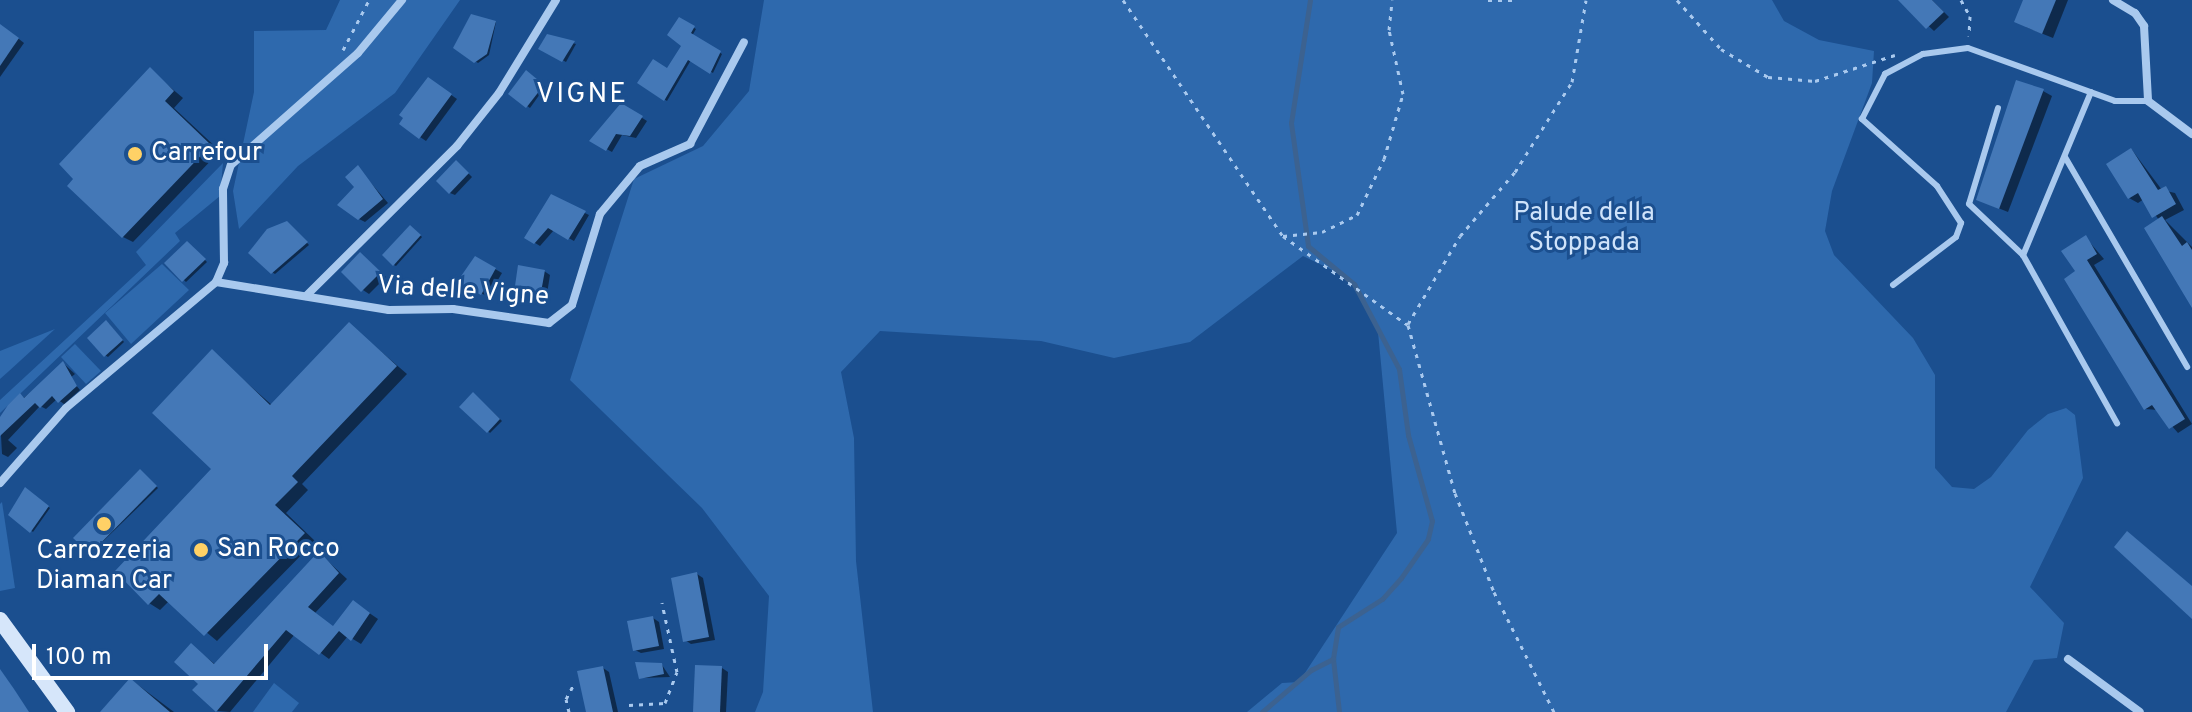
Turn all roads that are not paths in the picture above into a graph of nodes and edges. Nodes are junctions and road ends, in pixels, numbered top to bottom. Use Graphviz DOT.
graph roads {
  1 [pos="402,0"];
  2 [pos="556,0"];
  3 [pos="2113,0"];
  4 [pos="744,42"];
  5 [pos="2091,92"];
  6 [pos="2148,101"];
  7 [pos="1998,108"];
  8 [pos="2192,134"];
  9 [pos="2065,157"];
  10 [pos="2023,255"];
  11 [pos="216,282"];
  12 [pos="1893,285"];
  13 [pos="306,296"];
  14 [pos="2187,367"];
  15 [pos="2117,423"];
  16 [pos="0,483"];
  17 [pos="2,626"];
  18 [pos="2068,659"];
  19 [pos="67,712"];
  20 [pos="2140,712"];
  1 -- 11 [label="street"];
  2 -- 13 [label="street, Via delle Vigne"];
  3 -- 6 [label="street"];
  4 -- 13 [label="street, Via delle Vigne"];
  5 -- 6 [label="lane"];
  5 -- 9 [label="lane"];
  5 -- 12 [label="lane"];
  6 -- 8 [label="street"];
  7 -- 10 [label="lane"];
  9 -- 10 [label="lane"];
  9 -- 14 [label="lane"];
  10 -- 15 [label="lane"];
  11 -- 13 [label="street, Via delle Vigne"];
  11 -- 16 [label="street"];
  17 -- 19 [label="main road"];
  18 -- 20 [label="street"];
}
